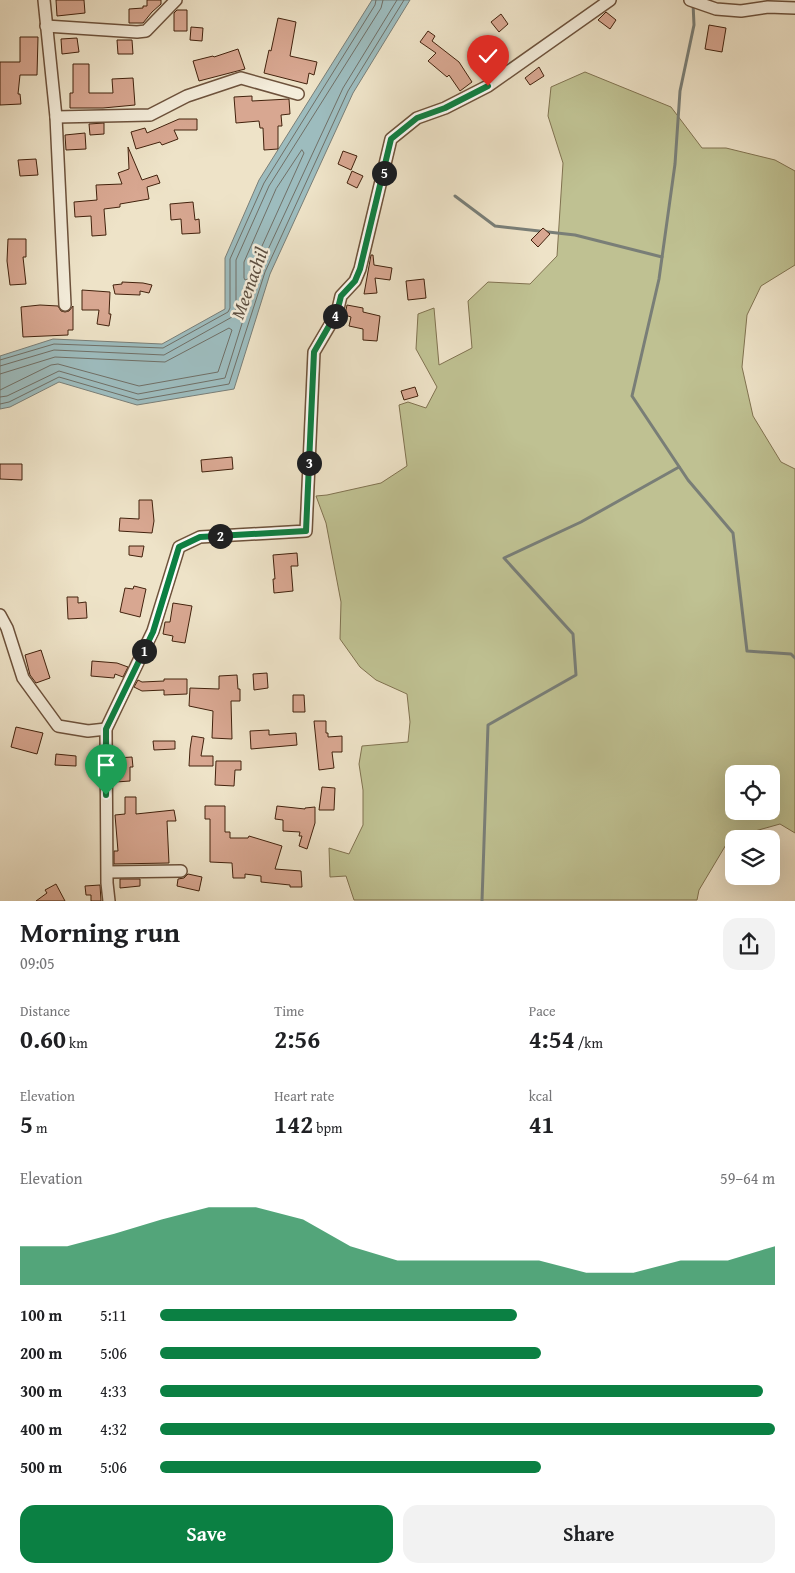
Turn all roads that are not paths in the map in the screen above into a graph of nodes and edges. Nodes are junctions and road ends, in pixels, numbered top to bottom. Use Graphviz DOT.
graph roads {
  1 [pos="44,0"];
  2 [pos="176,0"];
  3 [pos="610,0"];
  4 [pos="694,1"];
  5 [pos="795,8"];
  6 [pos="46,26"];
  7 [pos="298,94"];
  8 [pos="56,117"];
  9 [pos="65,305"];
  10 [pos="0,615"];
  11 [pos="106,729"];
  12 [pos="181,871"];
  13 [pos="108,872"];
  14 [pos="109,900"];
  1 -- 6 [label="street"];
  2 -- 6 [label="street"];
  3 -- 11 [label="street"];
  4 -- 5 [label="street"];
  6 -- 8 [label="street"];
  7 -- 8 [label="street"];
  8 -- 9 [label="street"];
  10 -- 11 [label="street"];
  11 -- 13 [label="street"];
  12 -- 13 [label="street"];
  13 -- 14 [label="street"];
}
